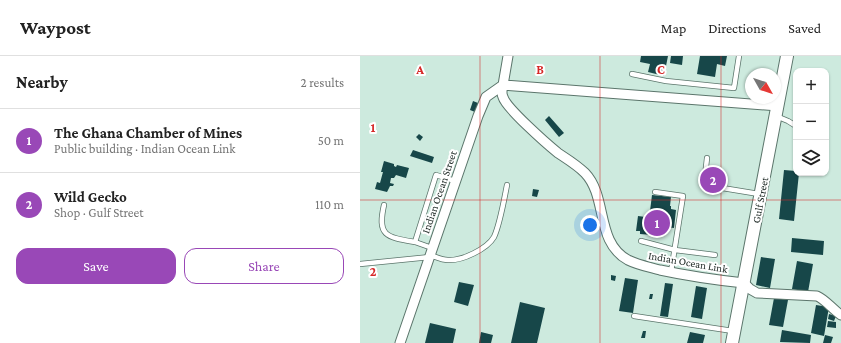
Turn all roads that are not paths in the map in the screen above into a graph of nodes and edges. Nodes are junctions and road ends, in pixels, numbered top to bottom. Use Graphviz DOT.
graph roads {
  1 [pos="508,56"];
  2 [pos="739,56"];
  3 [pos="787,56"];
  4 [pos="632,74"];
  5 [pos="503,85"];
  6 [pos="777,111"];
  7 [pos="793,124"];
  8 [pos="707,158"];
  9 [pos="455,181"];
  10 [pos="507,185"];
  11 [pos="655,192"];
  12 [pos="761,194"];
  13 [pos="384,205"];
  14 [pos="641,241"];
  15 [pos="415,242"];
  16 [pos="675,250"];
  17 [pos="431,253"];
  18 [pos="715,255"];
  19 [pos="360,264"];
  20 [pos="671,272"];
  21 [pos="744,283"];
  22 [pos="841,315"];
  23 [pos="634,316"];
  24 [pos="734,337"];
  25 [pos="400,343"];
  1 -- 5 [label="street"];
  2 -- 4 [label="lane"];
  3 -- 6 [label="street, Gulf Street"];
  5 -- 6 [label="street"];
  5 -- 9 [label="street, Indian Ocean Street"];
  5 -- 20 [label="street, Indian Ocean Link"];
  6 -- 7 [label="lane"];
  6 -- 12 [label="street, Gulf Street"];
  8 -- 12 [label="lane"];
  9 -- 15 [label="lane"];
  9 -- 17 [label="street, Indian Ocean Street"];
  10 -- 17 [label="lane"];
  11 -- 16 [label="lane"];
  12 -- 21 [label="street, Gulf Street"];
  13 -- 15 [label="lane"];
  14 -- 16 [label="lane"];
  15 -- 17 [label="lane"];
  16 -- 18 [label="lane"];
  16 -- 20 [label="lane"];
  17 -- 19 [label="lane"];
  17 -- 25 [label="street, Indian Ocean Street"];
  20 -- 21 [label="street, Indian Ocean Link"];
  21 -- 22 [label="street, Indian Ocean Link"];
  21 -- 24 [label="street, Gulf Street"];
  23 -- 24 [label="lane"];
}
